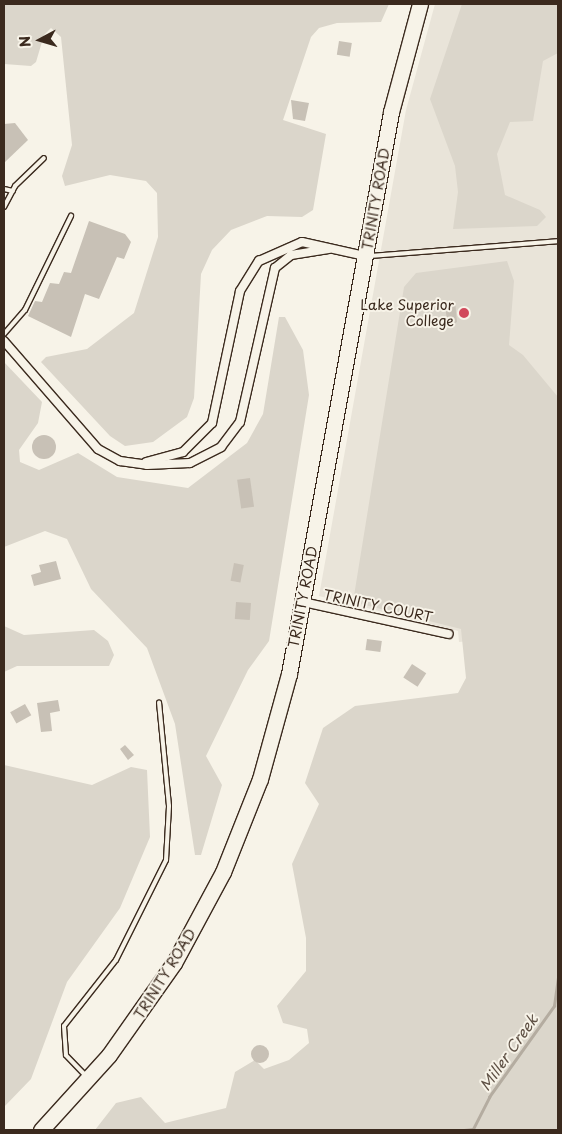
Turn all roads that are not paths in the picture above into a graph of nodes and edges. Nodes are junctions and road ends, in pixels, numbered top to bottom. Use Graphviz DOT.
graph roads {
  1 [pos="420,4"];
  2 [pos="44,158"];
  3 [pos="4,189"];
  4 [pos="13,191"];
  5 [pos="4,206"];
  6 [pos="71,216"];
  7 [pos="558,241"];
  8 [pos="329,249"];
  9 [pos="366,256"];
  10 [pos="4,334"];
  11 [pos="4,341"];
  12 [pos="134,463"];
  13 [pos="303,602"];
  14 [pos="448,634"];
  15 [pos="158,702"];
  16 [pos="89,1079"];
  17 [pos="41,1130"];
  1 -- 9 [label="highway, TRINITY ROAD"];
  2 -- 4 [label="lane"];
  3 -- 4 [label="lane"];
  4 -- 5 [label="lane"];
  6 -- 10 [label="lane"];
  7 -- 9 [label="lane"];
  8 -- 9 [label="street"];
  8 -- 12 [label="street"];
  8 -- 12 [label="street"];
  9 -- 13 [label="highway, TRINITY ROAD"];
  11 -- 12 [label="street"];
  13 -- 14 [label="street, TRINITY COURT"];
  13 -- 16 [label="highway, TRINITY ROAD"];
  15 -- 16 [label="lane"];
  16 -- 17 [label="highway, TRINITY ROAD"];
}
